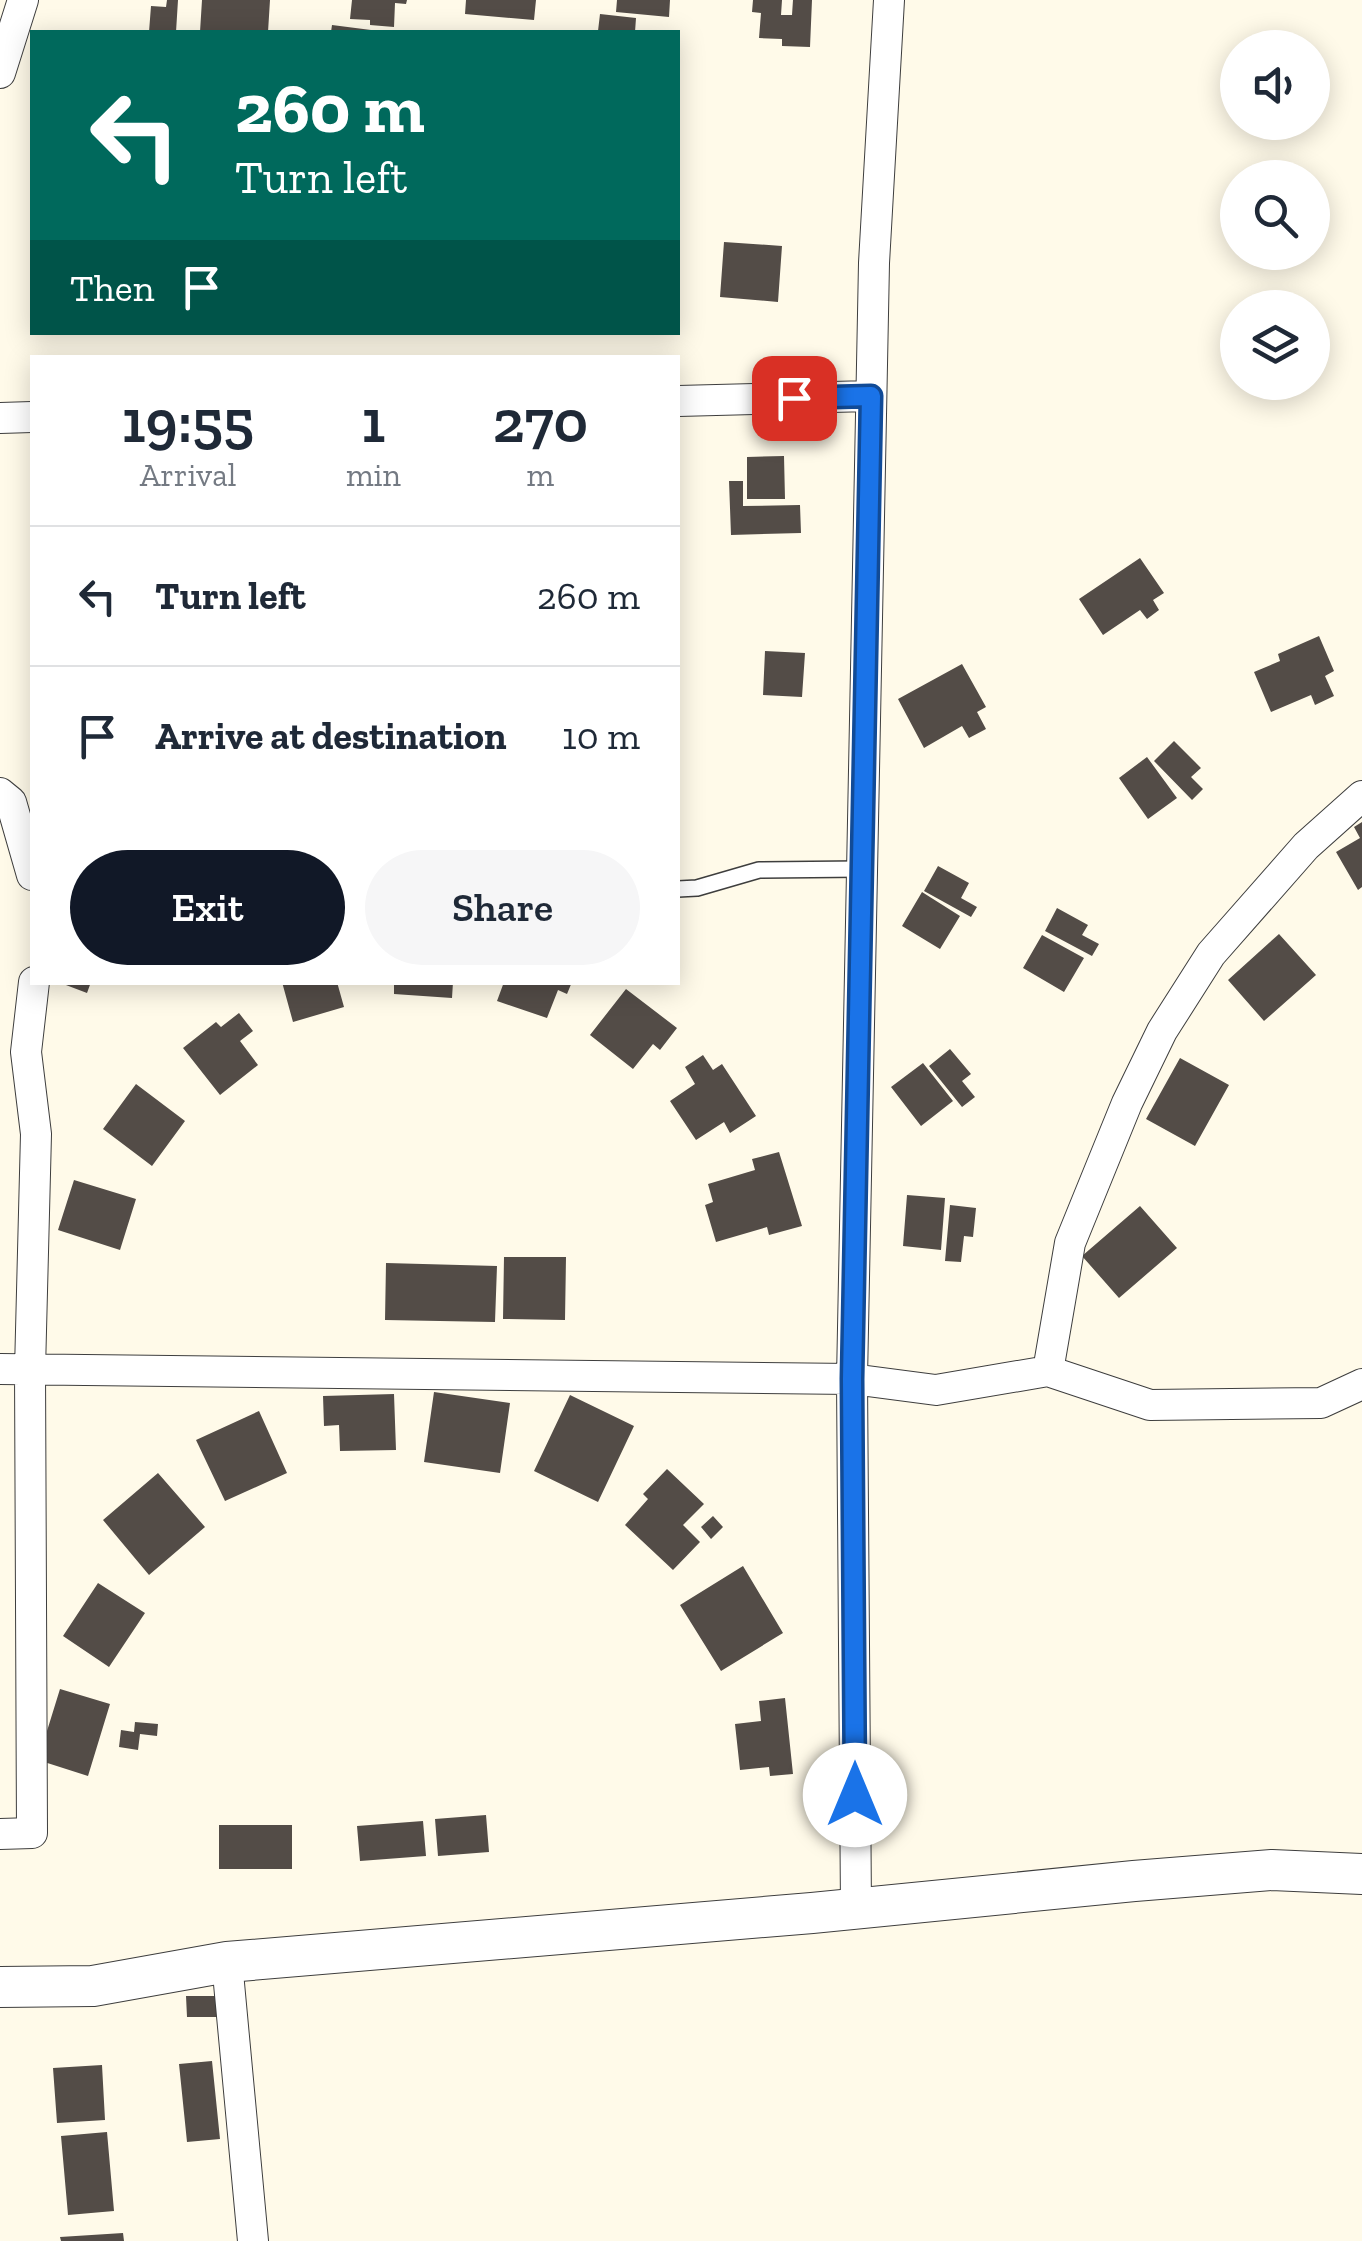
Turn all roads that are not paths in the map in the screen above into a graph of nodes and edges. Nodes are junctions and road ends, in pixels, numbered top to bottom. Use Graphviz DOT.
graph roads {
  1 [pos="23,0"];
  2 [pos="889,0"];
  3 [pos="0,73"];
  4 [pos="871,396"];
  5 [pos="680,401"];
  6 [pos="0,418"];
  7 [pos="30,418"];
  8 [pos="0,793"];
  9 [pos="1362,796"];
  10 [pos="30,868"];
  11 [pos="861,869"];
  12 [pos="680,890"];
  13 [pos="33,985"];
  14 [pos="13,1056"];
  15 [pos="15,1369"];
  16 [pos="1048,1372"];
  17 [pos="852,1379"];
  18 [pos="1362,1384"];
  19 [pos="0,1834"];
  20 [pos="1362,1874"];
  21 [pos="856,1908"];
  22 [pos="227,1962"];
  23 [pos="0,1987"];
  24 [pos="252,2241"];
  1 -- 3 [label="street"];
  2 -- 4 [label="street"];
  4 -- 5 [label="street"];
  4 -- 11 [label="street"];
  6 -- 7 [label="street"];
  8 -- 10 [label="street"];
  9 -- 16 [label="street"];
  11 -- 12 [label="lane"];
  11 -- 17 [label="street"];
  13 -- 14 [label="street"];
  14 -- 15 [label="street"];
  15 -- 17 [label="street"];
  15 -- 19 [label="street"];
  16 -- 17 [label="street"];
  16 -- 18 [label="street"];
  17 -- 21 [label="street"];
  20 -- 21 [label="street"];
  21 -- 22 [label="street"];
  22 -- 23 [label="street"];
  22 -- 24 [label="street"];
}
